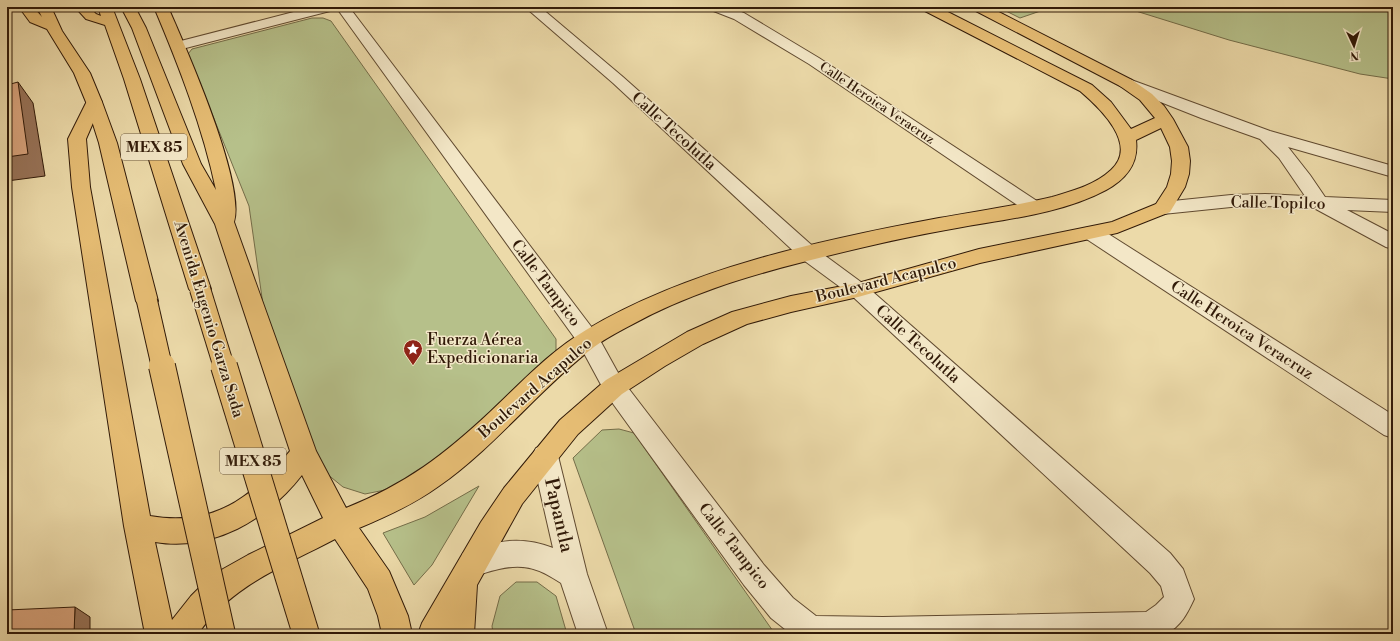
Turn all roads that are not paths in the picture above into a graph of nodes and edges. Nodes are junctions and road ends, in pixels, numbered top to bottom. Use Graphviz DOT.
graph roads {
  1 [pos="26,7"];
  2 [pos="82,7"];
  3 [pos="128,7"];
  4 [pos="161,7"];
  5 [pos="329,7"];
  6 [pos="342,7"];
  7 [pos="532,7"];
  8 [pos="716,7"];
  9 [pos="928,7"];
  10 [pos="979,7"];
  11 [pos="108,14"];
  12 [pos="49,17"];
  13 [pos="178,46"];
  14 [pos="1126,82"];
  15 [pos="94,102"];
  16 [pos="1207,115"];
  17 [pos="1165,120"];
  18 [pos="1264,135"];
  19 [pos="1127,138"];
  20 [pos="1393,172"];
  21 [pos="1319,203"];
  22 [pos="1393,206"];
  23 [pos="1034,207"];
  24 [pos="1162,208"];
  25 [pos="225,224"];
  26 [pos="1092,233"];
  27 [pos="1393,242"];
  28 [pos="809,254"];
  29 [pos="858,290"];
  30 [pos="588,339"];
  31 [pos="614,387"];
  32 [pos="1393,428"];
  33 [pos="304,453"];
  34 [pos="545,456"];
  35 [pos="340,523"];
  36 [pos="138,526"];
  37 [pos="468,572"];
  38 [pos="573,574"];
  39 [pos="811,631"];
  40 [pos="160,634"];
  41 [pos="180,634"];
  42 [pos="222,634"];
  43 [pos="306,634"];
  44 [pos="398,634"];
  45 [pos="433,634"];
  46 [pos="459,634"];
  47 [pos="593,634"];
  1 -- 12 [label="main road"];
  2 -- 11 [label="main road"];
  3 -- 25 [label="main road"];
  4 -- 13 [label="main road"];
  5 -- 13 [label="street"];
  6 -- 30 [label="street, Calle Tampico"];
  7 -- 28 [label="street, Calle Tecolutla"];
  8 -- 23 [label="street, Calle Heroica Veracruz"];
  9 -- 19 [label="main road, Boulevard Acapulco"];
  10 -- 14 [label="main road"];
  11 -- 43 [label="main road, Avenida Eugenio Garza Sada / MEX 85, bridge"];
  12 -- 15 [label="main road, MEX 85"];
  13 -- 25 [label="main road"];
  14 -- 16 [label="street"];
  14 -- 17 [label="main road"];
  15 -- 36 [label="main road"];
  15 -- 42 [label="main road, MEX 85, bridge"];
  16 -- 17 [label="street"];
  16 -- 18 [label="street"];
  17 -- 19 [label="main road"];
  17 -- 24 [label="main road"];
  18 -- 20 [label="street"];
  18 -- 21 [label="street"];
  19 -- 23 [label="main road, Boulevard Acapulco"];
  21 -- 22 [label="street, Calle Topilco"];
  21 -- 24 [label="street, Calle Topilco"];
  21 -- 27 [label="street"];
  23 -- 28 [label="main road, Boulevard Acapulco"];
  24 -- 26 [label="main road, Boulevard Acapulco"];
  25 -- 33 [label="main road"];
  26 -- 29 [label="main road, Boulevard Acapulco"];
  26 -- 32 [label="street, Calle Heroica Veracruz"];
  28 -- 29 [label="street, Calle Tecolutla"];
  28 -- 30 [label="main road, Boulevard Acapulco"];
  29 -- 31 [label="main road, Boulevard Acapulco"];
  29 -- 39 [label="street, Calle Tecolutla"];
  30 -- 31 [label="street, Calle Tampico"];
  30 -- 35 [label="main road, Boulevard Acapulco"];
  31 -- 34 [label="main road, Boulevard Acapulco"];
  31 -- 39 [label="street, Calle Tampico"];
  33 -- 35 [label="main road"];
  33 -- 36 [label="main road"];
  34 -- 37 [label="main road, Boulevard Acapulco"];
  34 -- 38 [label="street, Papantla"];
  35 -- 41 [label="main road, Boulevard Acapulco"];
  35 -- 44 [label="main road"];
  36 -- 40 [label="main road"];
  37 -- 38 [label="street, Papantla"];
  37 -- 45 [label="main road, Boulevard Acapulco"];
  37 -- 46 [label="main road"];
  38 -- 47 [label="street, Papantla"];
}
